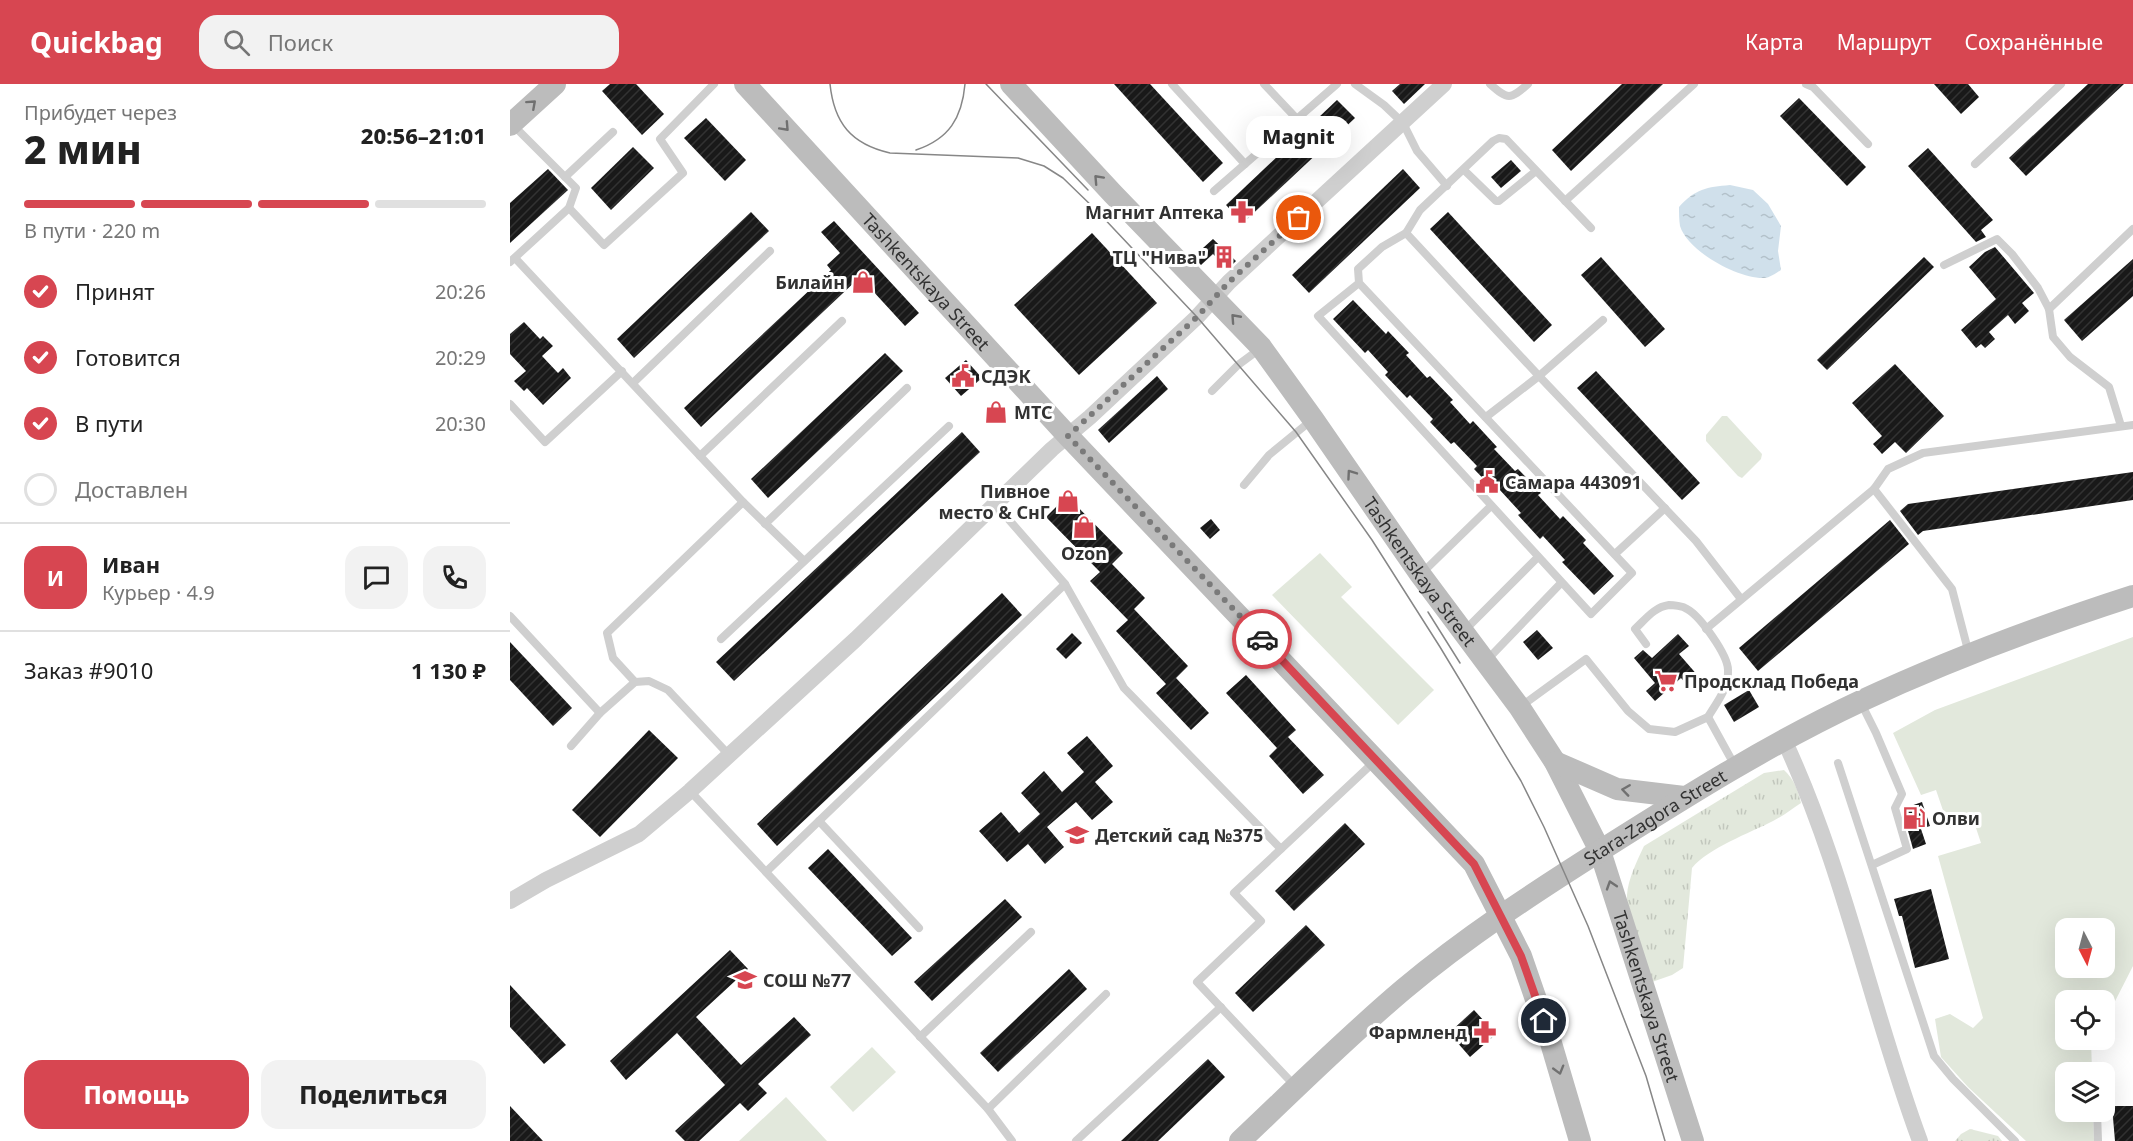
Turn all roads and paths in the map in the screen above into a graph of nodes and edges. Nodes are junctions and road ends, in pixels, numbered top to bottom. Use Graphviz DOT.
graph roads {
  1 [pos="555,84"];
  2 [pos="714,84"];
  3 [pos="745,84"];
  4 [pos="1011,84"];
  5 [pos="1172,84"];
  6 [pos="1264,84"];
  7 [pos="1337,84"];
  8 [pos="1356,84"];
  9 [pos="1444,84"];
  10 [pos="1490,84"];
  11 [pos="1527,84"];
  12 [pos="1694,84"];
  13 [pos="1806,84"];
  14 [pos="2061,84"];
  15 [pos="1297,118"];
  16 [pos="511,122"];
  17 [pos="1403,123"];
  18 [pos="613,132"];
  19 [pos="1868,144"];
  20 [pos="1245,164"];
  21 [pos="1975,164"];
  22 [pos="1464,170"];
  23 [pos="1536,171"];
  24 [pos="565,177"];
  25 [pos="1447,186"];
  26 [pos="1214,191"];
  27 [pos="1565,201"];
  28 [pos="569,208"];
  29 [pos="1591,228"];
  30 [pos="2133,229"];
  31 [pos="1406,233"];
  32 [pos="770,251"];
  33 [pos="512,260"];
  34 [pos="1944,265"];
  35 [pos="1359,283"];
  36 [pos="1214,297"];
  37 [pos="2049,309"];
  38 [pos="1603,320"];
  39 [pos="842,321"];
  40 [pos="1261,347"];
  41 [pos="622,371"];
  42 [pos="1539,376"];
  43 [pos="633,383"];
  44 [pos="907,388"];
  45 [pos="1212,391"];
  46 [pos="510,404"];
  47 [pos="1486,417"];
  48 [pos="1313,419"];
  49 [pos="2133,425"];
  50 [pos="949,426"];
  51 [pos="2121,426"];
  52 [pos="1068,436"];
  53 [pos="700,456"];
  54 [pos="1244,485"];
  55 [pos="1874,489"];
  56 [pos="743,502"];
  57 [pos="996,505"];
  58 [pos="1491,506"];
  59 [pos="1665,508"];
  60 [pos="765,524"];
  61 [pos="1616,554"];
  62 [pos="1538,557"];
  63 [pos="804,561"];
  64 [pos="1420,574"];
  65 [pos="1561,583"];
  66 [pos="1065,585"];
  67 [pos="2133,596"];
  68 [pos="1741,599"];
  69 [pos="510,616"];
  70 [pos="1706,628"];
  71 [pos="1463,632"];
  72 [pos="721,639"];
  73 [pos="1646,644"];
  74 [pos="1969,654"];
  75 [pos="1485,662"];
  76 [pos="635,682"];
  77 [pos="1860,701"];
  78 [pos="1520,708"];
  79 [pos="600,713"];
  80 [pos="1708,717"];
  81 [pos="1784,740"];
  82 [pos="571,746"];
  83 [pos="729,755"];
  84 [pos="1376,760"];
  85 [pos="1556,762"];
  86 [pos="1838,763"];
  87 [pos="1736,767"];
  88 [pos="690,791"];
  89 [pos="1684,797"];
  90 [pos="819,822"];
  91 [pos="1281,849"];
  92 [pos="1600,851"];
  93 [pos="1872,865"];
  94 [pos="766,872"];
  95 [pos="510,901"];
  96 [pos="1500,918"];
  97 [pos="919,928"];
  98 [pos="1031,932"];
  99 [pos="1106,994"];
  100 [pos="1221,1007"];
  101 [pos="921,1037"];
  102 [pos="1296,1088"];
  103 [pos="988,1109"];
  104 [pos="2097,1122"];
  105 [pos="1012,1141"];
  106 [pos="1076,1141"];
  107 [pos="1240,1141"];
  108 [pos="1580,1141"];
  109 [pos="1694,1141"];
  110 [pos="1920,1141"];
  111 [pos="2015,1141"];
  112 [pos="2098,1141"];
  16 -- 1 [label="main road, one-way"];
  2 -- 28 [label="lane"];
  3 -- 52 [label="main road, Tashkentskaya Street, one-way"];
  36 -- 4 [label="main road, Tashkentskaya Street, one-way"];
  5 -- 20 [label="lane"];
  6 -- 15 [label="lane"];
  7 -- 15 [label="lane"];
  8 -- 17 [label="lane"];
  9 -- 17 [label="street"];
  10 -- 11 [label="lane"];
  12 -- 27 [label="lane"];
  13 -- 19 [label="lane"];
  14 -- 21 [label="lane"];
  15 -- 20 [label="lane"];
  16 -- 24 [label="lane"];
  17 -- 25 [label="lane"];
  17 -- 36 [label="street"];
  18 -- 24 [label="lane"];
  20 -- 26 [label="lane"];
  22 -- 23 [label="lane"];
  22 -- 23 [label="lane"];
  22 -- 25 [label="lane"];
  23 -- 27 [label="lane"];
  24 -- 28 [label="lane"];
  25 -- 31 [label="lane"];
  27 -- 29 [label="lane"];
  28 -- 33 [label="lane"];
  30 -- 37 [label="lane"];
  31 -- 35 [label="lane"];
  31 -- 42 [label="lane"];
  32 -- 43 [label="lane"];
  33 -- 41 [label="lane"];
  34 -- 37 [label="lane"];
  35 -- 47 [label="lane"];
  35 -- 58 [label="lane"];
  40 -- 36 [label="main road, Tashkentskaya Street, one-way"];
  36 -- 52 [label="street"];
  37 -- 51 [label="lane"];
  38 -- 42 [label="lane"];
  39 -- 53 [label="lane"];
  40 -- 45 [label="lane"];
  40 -- 48 [label="main road, Tashkentskaya Street"];
  41 -- 43 [label="lane"];
  41 -- 46 [label="lane"];
  42 -- 47 [label="lane"];
  42 -- 59 [label="lane"];
  43 -- 53 [label="lane"];
  44 -- 60 [label="lane"];
  47 -- 61 [label="lane"];
  48 -- 54 [label="lane"];
  64 -- 48 [label="main road, Tashkentskaya Street, one-way"];
  49 -- 51 [label="lane"];
  50 -- 63 [label="lane"];
  51 -- 55 [label="lane"];
  52 -- 57 [label="street"];
  52 -- 84 [label="main road, Tashkentskaya Street"];
  53 -- 56 [label="lane"];
  55 -- 68 [label="lane"];
  55 -- 74 [label="lane"];
  56 -- 60 [label="lane"];
  56 -- 76 [label="lane"];
  57 -- 66 [label="lane"];
  57 -- 83 [label="street"];
  58 -- 62 [label="lane"];
  58 -- 64 [label="lane"];
  59 -- 61 [label="lane"];
  59 -- 68 [label="lane"];
  60 -- 63 [label="lane"];
  61 -- 65 [label="lane"];
  62 -- 65 [label="lane"];
  62 -- 71 [label="lane"];
  63 -- 72 [label="lane"];
  64 -- 71 [label="main road, Tashkentskaya Street"];
  65 -- 75 [label="lane"];
  66 -- 90 [label="lane"];
  66 -- 91 [label="lane"];
  67 -- 74 [label="main road, Stara-Zagora Street"];
  68 -- 70 [label="lane"];
  69 -- 79 [label="lane"];
  70 -- 73 [label="lane"];
  70 -- 80 [label="lane"];
  71 -- 75 [label="main road, Tashkentskaya Street"];
  74 -- 77 [label="main road, Stara-Zagora Street"];
  75 -- 78 [label="main road, Tashkentskaya Street"];
  76 -- 79 [label="lane"];
  76 -- 83 [label="lane"];
  77 -- 81 [label="main road, Stara-Zagora Street"];
  77 -- 93 [label="lane"];
  78 -- 80 [label="lane"];
  78 -- 85 [label="main road, Tashkentskaya Street"];
  79 -- 82 [label="lane"];
  80 -- 87 [label="lane"];
  81 -- 87 [label="main road, Stara-Zagora Street"];
  81 -- 110 [label="street"];
  83 -- 88 [label="street"];
  84 -- 91 [label="lane"];
  84 -- 96 [label="main road, Tashkentskaya Street"];
  89 -- 85 [label="main road, one-way"];
  85 -- 92 [label="main road, Tashkentskaya Street"];
  86 -- 93 [label="lane"];
  87 -- 89 [label="main road, Stara-Zagora Street"];
  88 -- 94 [label="lane"];
  88 -- 95 [label="street"];
  89 -- 92 [label="main road, Stara-Zagora Street"];
  90 -- 94 [label="lane"];
  90 -- 97 [label="lane"];
  91 -- 100 [label="lane"];
  92 -- 96 [label="main road, Stara-Zagora Street"];
  109 -- 92 [label="main road, Tashkentskaya Street, one-way"];
  93 -- 111 [label="lane"];
  94 -- 101 [label="lane"];
  96 -- 102 [label="main road, Stara-Zagora Street"];
  96 -- 108 [label="main road, Tashkentskaya Street, one-way"];
  98 -- 101 [label="lane"];
  99 -- 103 [label="lane"];
  100 -- 102 [label="lane"];
  100 -- 106 [label="lane"];
  101 -- 103 [label="lane"];
  102 -- 107 [label="main road, Stara-Zagora Street"];
  103 -- 105 [label="lane"];
  104 -- 112 [label="lane"];
}
